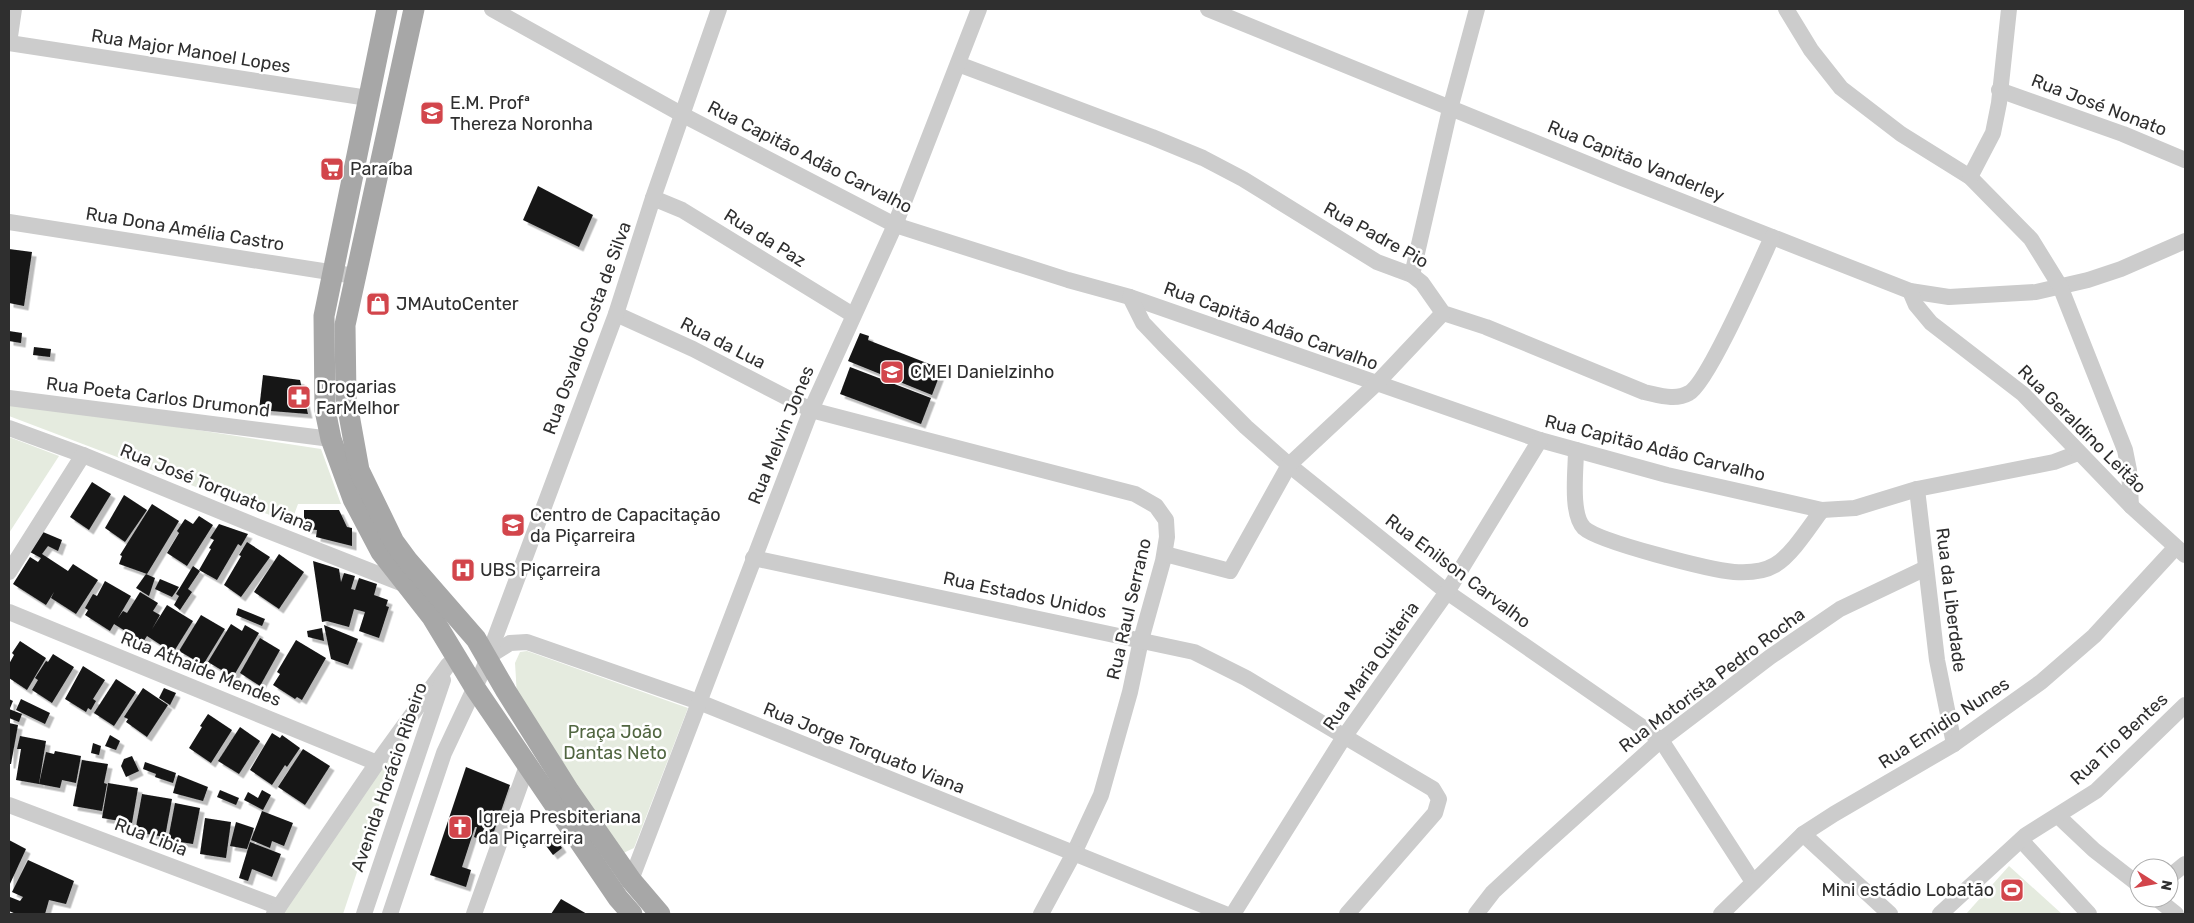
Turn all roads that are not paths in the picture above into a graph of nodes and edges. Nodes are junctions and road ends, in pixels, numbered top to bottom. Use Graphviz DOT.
graph roads {
  1 [pos="14,9"];
  2 [pos="387,9"];
  3 [pos="414,9"];
  4 [pos="492,9"];
  5 [pos="719,9"];
  6 [pos="979,9"];
  7 [pos="1208,9"];
  8 [pos="1478,9"];
  9 [pos="1786,9"];
  10 [pos="2009,9"];
  11 [pos="1244,15"];
  12 [pos="9,43"];
  13 [pos="958,64"];
  14 [pos="1999,90"];
  15 [pos="368,98"];
  16 [pos="1450,109"];
  17 [pos="683,115"];
  18 [pos="2185,160"];
  19 [pos="1970,177"];
  20 [pos="653,198"];
  21 [pos="9,222"];
  22 [pos="895,225"];
  23 [pos="1772,237"];
  24 [pos="2185,241"];
  25 [pos="332,273"];
  26 [pos="1412,275"];
  27 [pos="355,276"];
  28 [pos="2060,286"];
  29 [pos="1910,291"];
  30 [pos="1130,297"];
  31 [pos="616,314"];
  32 [pos="1443,314"];
  33 [pos="854,315"];
  34 [pos="1376,384"];
  35 [pos="9,398"];
  36 [pos="811,410"];
  37 [pos="9,428"];
  38 [pos="331,439"];
  39 [pos="1540,440"];
  40 [pos="1576,450"];
  41 [pos="2078,453"];
  42 [pos="83,455"];
  43 [pos="1289,465"];
  44 [pos="1917,490"];
  45 [pos="2131,506"];
  46 [pos="1822,510"];
  47 [pos="388,532"];
  48 [pos="2180,551"];
  49 [pos="381,552"];
  50 [pos="1165,554"];
  51 [pos="753,558"];
  52 [pos="350,562"];
  53 [pos="1926,568"];
  54 [pos="9,572"];
  55 [pos="409,586"];
  56 [pos="1447,592"];
  57 [pos="9,612"];
  58 [pos="1141,640"];
  59 [pos="486,658"];
  60 [pos="451,659"];
  61 [pos="475,688"];
  62 [pos="699,702"];
  63 [pos="2185,705"];
  64 [pos="1344,737"];
  65 [pos="1661,740"];
  66 [pos="1954,744"];
  67 [pos="377,763"];
  68 [pos="527,766"];
  69 [pos="9,805"];
  70 [pos="2058,816"];
  71 [pos="1803,834"];
  72 [pos="2021,840"];
  73 [pos="1074,854"];
  74 [pos="2129,877"];
  75 [pos="631,880"];
  76 [pos="1753,882"];
  77 [pos="276,910"];
  78 [pos="364,914"];
  79 [pos="390,914"];
  80 [pos="474,914"];
  81 [pos="632,914"];
  82 [pos="660,914"];
  83 [pos="1041,914"];
  84 [pos="1225,914"];
  85 [pos="1234,914"];
  86 [pos="1347,914"];
  87 [pos="1476,914"];
  88 [pos="1721,914"];
  89 [pos="1890,914"];
  90 [pos="1940,914"];
  91 [pos="2088,914"];
  1 -- 12 [label="street"];
  2 -- 15 [label="main road"];
  3 -- 27 [label="main road"];
  4 -- 17 [label="street, Rua Capitão Adão Carvalho"];
  5 -- 17 [label="street, Rua Osvaldo Costa de Silva"];
  6 -- 13 [label="street, Rua Melvin Jones"];
  7 -- 11 [label="street, Rua Capitão Vanderley"];
  8 -- 16 [label="street"];
  9 -- 19 [label="street"];
  10 -- 14 [label="street"];
  11 -- 16 [label="street, Rua Capitão Vanderley"];
  12 -- 15 [label="street, Rua Major Manoel Lopes"];
  13 -- 22 [label="street, Rua Melvin Jones"];
  13 -- 26 [label="street, Rua Padre Pio"];
  14 -- 18 [label="street, Rua José Nonato"];
  14 -- 19 [label="street"];
  15 -- 25 [label="main road"];
  16 -- 23 [label="street, Rua Capitão Vanderley"];
  16 -- 26 [label="street"];
  17 -- 20 [label="street, Rua Osvaldo Costa de Silva"];
  17 -- 22 [label="street, Rua Capitão Adão Carvalho"];
  19 -- 28 [label="street"];
  20 -- 31 [label="street, Rua Osvaldo Costa de Silva"];
  20 -- 33 [label="street, Rua da Paz"];
  21 -- 25 [label="street, Rua Dona Amélia Castro"];
  22 -- 30 [label="street, Rua Capitão Adão Carvalho"];
  22 -- 33 [label="street, Rua Melvin Jones"];
  23 -- 29 [label="street, Rua Capitão Vanderley"];
  23 -- 32 [label="street"];
  24 -- 28 [label="street, Rua Capitão Vanderley"];
  25 -- 27 [label="street, Rua Dona Amélia Castro"];
  25 -- 38 [label="main road"];
  26 -- 32 [label="street, Rua Padre Pio"];
  27 -- 47 [label="main road"];
  28 -- 29 [label="street, Rua Capitão Vanderley"];
  28 -- 45 [label="street"];
  29 -- 41 [label="street, Rua Geraldino Leitão"];
  30 -- 34 [label="street, Rua Capitão Adão Carvalho"];
  30 -- 43 [label="street, Rua Enilson Carvalho"];
  31 -- 36 [label="street, Rua da Lua"];
  31 -- 59 [label="street, Rua Osvaldo Costa de Silva"];
  32 -- 34 [label="street"];
  33 -- 36 [label="street, Rua Melvin Jones"];
  34 -- 39 [label="street, Rua Capitão Adão Carvalho"];
  34 -- 43 [label="street"];
  35 -- 38 [label="street, Rua Poeta Carlos Drumond"];
  36 -- 50 [label="street, Rua Raul Serrano"];
  36 -- 51 [label="street, Rua Melvin Jones"];
  37 -- 42 [label="street, Rua José Torquato Viana"];
  38 -- 49 [label="main road"];
  39 -- 40 [label="street, Rua Capitão Adão Carvalho"];
  39 -- 56 [label="street, Rua Maria Quiteria"];
  40 -- 46 [label="street, Rua Capitão Adão Carvalho"];
  40 -- 46 [label="street"];
  41 -- 44 [label="street, Rua Capitão Adão Carvalho"];
  41 -- 45 [label="street, Rua Geraldino Leitão"];
  42 -- 52 [label="street, Rua José Torquato Viana"];
  42 -- 54 [label="street"];
  43 -- 50 [label="street"];
  43 -- 56 [label="street, Rua Enilson Carvalho"];
  44 -- 46 [label="street, Rua Capitão Adão Carvalho"];
  44 -- 53 [label="street, Rua da Liberdade"];
  45 -- 48 [label="street, Rua Geraldino Leitão"];
  47 -- 49 [label="street"];
  47 -- 59 [label="main road"];
  48 -- 66 [label="street, Rua Emidio Nunes"];
  49 -- 52 [label="street"];
  49 -- 55 [label="main road"];
  50 -- 58 [label="street, Rua Raul Serrano"];
  51 -- 58 [label="street, Rua Estados Unidos"];
  51 -- 62 [label="street, Rua Melvin Jones"];
  52 -- 55 [label="street, Rua José Torquato Viana"];
  53 -- 65 [label="street, Rua Motorista Pedro Rocha"];
  53 -- 66 [label="street, Rua da Liberdade"];
  55 -- 60 [label="main road"];
  56 -- 64 [label="street, Rua Maria Quiteria"];
  56 -- 65 [label="street, Rua Enilson Carvalho"];
  57 -- 67 [label="street, Rua Athaide Mendes"];
  58 -- 64 [label="street, Rua Estados Unidos"];
  58 -- 73 [label="street, Rua Raul Serrano"];
  59 -- 61 [label="street"];
  59 -- 62 [label="street, Rua Jorge Torquato Viana"];
  59 -- 75 [label="main road"];
  60 -- 61 [label="main road"];
  60 -- 67 [label="street"];
  60 -- 78 [label="street, Avenida Horácio Ribeiro"];
  61 -- 68 [label="main road"];
  61 -- 79 [label="street"];
  62 -- 73 [label="street, Rua Jorge Torquato Viana"];
  62 -- 75 [label="street, Rua Melvin Jones"];
  63 -- 70 [label="street, Rua Tio Bentes"];
  64 -- 85 [label="street, Rua Maria Quiteria"];
  64 -- 86 [label="street, Rua Estados Unidos"];
  65 -- 76 [label="street, Rua Enilson Carvalho"];
  65 -- 87 [label="street, Rua Motorista Pedro Rocha"];
  66 -- 71 [label="street, Rua Emidio Nunes"];
  67 -- 77 [label="street"];
  68 -- 80 [label="street"];
  68 -- 81 [label="main road"];
  69 -- 77 [label="street, Rua Libia"];
  70 -- 72 [label="street, Rua Tio Bentes"];
  70 -- 74 [label="street"];
  71 -- 76 [label="street, Rua Emidio Nunes"];
  71 -- 89 [label="street"];
  72 -- 90 [label="street, Rua Tio Bentes"];
  72 -- 91 [label="street"];
  73 -- 83 [label="street, Rua Raul Serrano"];
  73 -- 84 [label="street, Rua Jorge Torquato Viana"];
  75 -- 82 [label="main road"];
  76 -- 88 [label="street, Rua Emidio Nunes"];
}
